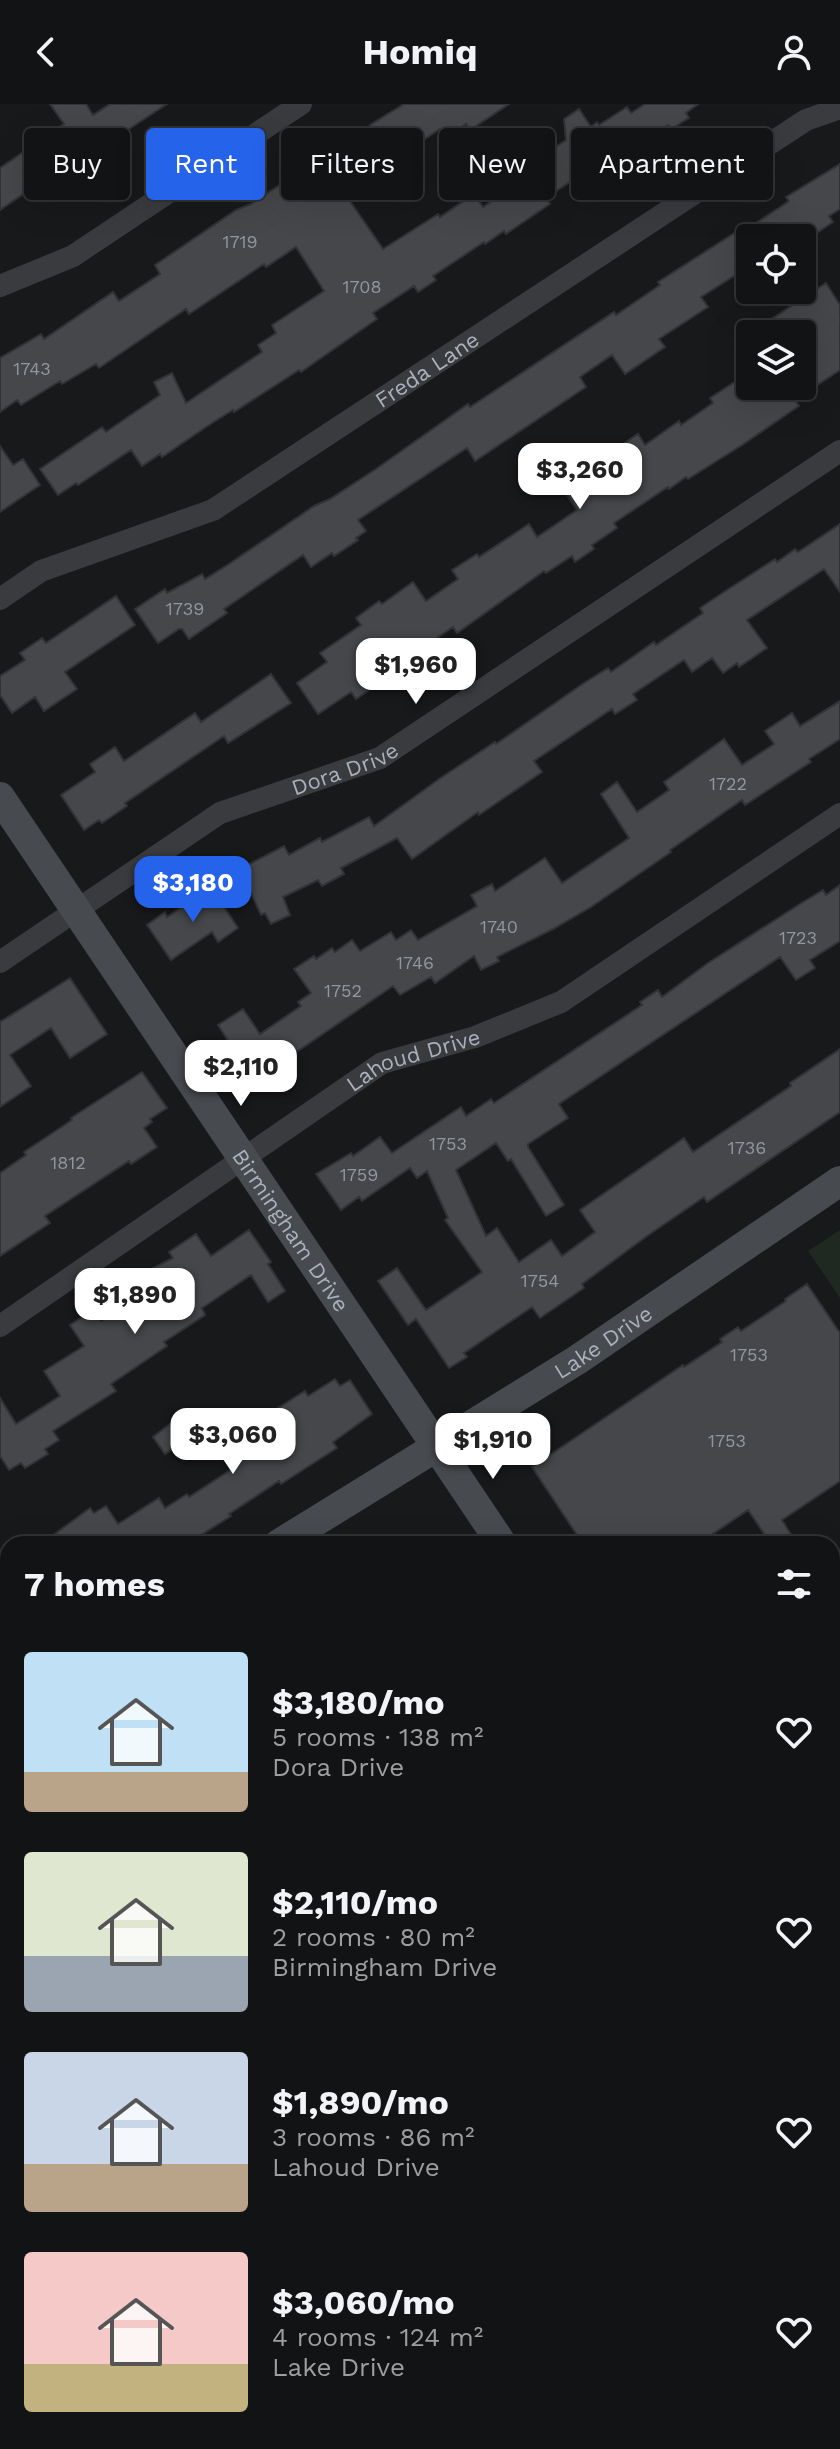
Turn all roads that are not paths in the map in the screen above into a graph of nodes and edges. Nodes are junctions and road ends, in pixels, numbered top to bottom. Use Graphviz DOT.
graph roads {
  1 [pos="301,104"];
  2 [pos="840,108"];
  3 [pos="0,286"];
  4 [pos="840,451"];
  5 [pos="0,599"];
  6 [pos="0,797"];
  7 [pos="840,814"];
  8 [pos="77,910"];
  9 [pos="0,962"];
  10 [pos="243,1158"];
  11 [pos="840,1181"];
  12 [pos="0,1326"];
  13 [pos="438,1448"];
  14 [pos="292,1536"];
  15 [pos="497,1536"];
  1 -- 3 [label="street"];
  2 -- 5 [label="street, Freda Lane"];
  4 -- 8 [label="street, Dora Drive"];
  6 -- 8 [label="main road, Birmingham Drive"];
  7 -- 10 [label="street, Lahoud Drive"];
  8 -- 9 [label="street, Dora Drive"];
  8 -- 10 [label="main road, Birmingham Drive"];
  10 -- 12 [label="street, Lahoud Drive"];
  10 -- 13 [label="main road, Birmingham Drive"];
  11 -- 13 [label="main road, Lake Drive"];
  13 -- 14 [label="main road, Lake Drive"];
  13 -- 15 [label="main road, Birmingham Drive"];
}
